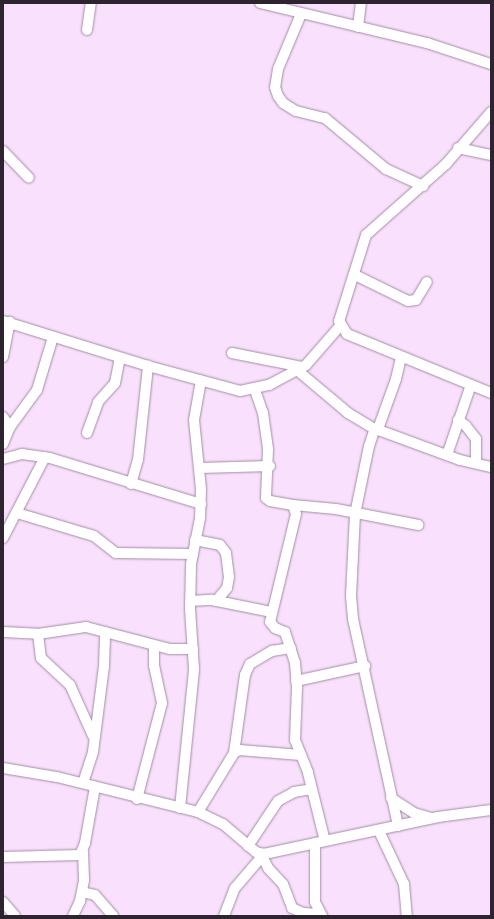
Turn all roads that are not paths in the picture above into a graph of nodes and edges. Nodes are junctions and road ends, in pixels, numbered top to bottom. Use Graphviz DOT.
graph roads {
  1 [pos="91,3"];
  2 [pos="260,3"];
  3 [pos="361,3"];
  4 [pos="301,14"];
  5 [pos="358,27"];
  6 [pos="87,30"];
  7 [pos="491,64"];
  8 [pos="491,112"];
  9 [pos="458,148"];
  10 [pos="3,150"];
  11 [pos="491,155"];
  12 [pos="29,178"];
  13 [pos="423,186"];
  14 [pos="355,275"];
  15 [pos="427,282"];
  16 [pos="7,321"];
  17 [pos="340,326"];
  18 [pos="53,336"];
  19 [pos="232,353"];
  20 [pos="3,357"];
  21 [pos="401,357"];
  22 [pos="120,358"];
  23 [pos="148,366"];
  24 [pos="300,368"];
  25 [pos="201,381"];
  26 [pos="471,385"];
  27 [pos="255,390"];
  28 [pos="491,393"];
  29 [pos="3,417"];
  30 [pos="458,420"];
  31 [pos="10,427"];
  32 [pos="376,429"];
  33 [pos="87,433"];
  34 [pos="3,444"];
  35 [pos="447,455"];
  36 [pos="45,457"];
  37 [pos="3,459"];
  38 [pos="476,464"];
  39 [pos="270,466"];
  40 [pos="491,467"];
  41 [pos="200,468"];
  42 [pos="131,484"];
  43 [pos="201,504"];
  44 [pos="293,504"];
  45 [pos="17,512"];
  46 [pos="355,514"];
  47 [pos="418,525"];
  48 [pos="3,538"];
  49 [pos="195,540"];
  50 [pos="193,554"];
  51 [pos="190,601"];
  52 [pos="216,601"];
  53 [pos="271,612"];
  54 [pos="3,632"];
  55 [pos="105,632"];
  56 [pos="38,634"];
  57 [pos="154,646"];
  58 [pos="291,648"];
  59 [pos="193,649"];
  60 [pos="366,666"];
  61 [pos="296,681"];
  62 [pos="94,739"];
  63 [pos="234,753"];
  64 [pos="301,755"];
  65 [pos="3,768"];
  66 [pos="83,783"];
  67 [pos="95,787"];
  68 [pos="312,789"];
  69 [pos="391,798"];
  70 [pos="137,799"];
  71 [pos="180,808"];
  72 [pos="491,810"];
  73 [pos="198,812"];
  74 [pos="432,818"];
  75 [pos="398,826"];
  76 [pos="378,831"];
  77 [pos="320,842"];
  78 [pos="248,846"];
  79 [pos="83,852"];
  80 [pos="263,855"];
  81 [pos="3,857"];
  82 [pos="82,892"];
  83 [pos="3,902"];
  84 [pos="321,915"];
  85 [pos="15,916"];
  86 [pos="73,916"];
  87 [pos="114,916"];
  88 [pos="224,916"];
  89 [pos="407,916"];
  1 -- 6 [label="street"];
  2 -- 4 [label="street"];
  3 -- 5 [label="street"];
  4 -- 5 [label="street"];
  4 -- 13 [label="street"];
  5 -- 7 [label="street"];
  8 -- 9 [label="street"];
  9 -- 11 [label="street"];
  9 -- 13 [label="street"];
  10 -- 12 [label="street"];
  13 -- 14 [label="street"];
  14 -- 15 [label="street"];
  14 -- 17 [label="street"];
  16 -- 18 [label="street"];
  16 -- 20 [label="street"];
  17 -- 21 [label="street"];
  17 -- 24 [label="street"];
  18 -- 22 [label="street"];
  18 -- 31 [label="street"];
  19 -- 24 [label="street"];
  21 -- 26 [label="street"];
  21 -- 32 [label="street"];
  22 -- 23 [label="street"];
  22 -- 33 [label="street"];
  23 -- 25 [label="street"];
  23 -- 42 [label="street"];
  24 -- 27 [label="street"];
  24 -- 32 [label="street"];
  25 -- 27 [label="street"];
  25 -- 41 [label="street"];
  26 -- 28 [label="street"];
  26 -- 30 [label="street"];
  27 -- 39 [label="street"];
  29 -- 31 [label="street"];
  30 -- 35 [label="street"];
  30 -- 38 [label="street"];
  31 -- 34 [label="street"];
  32 -- 35 [label="street"];
  32 -- 46 [label="street"];
  35 -- 38 [label="street"];
  36 -- 37 [label="street"];
  36 -- 42 [label="street"];
  36 -- 45 [label="street"];
  38 -- 40 [label="street"];
  39 -- 41 [label="street"];
  39 -- 44 [label="street"];
  41 -- 43 [label="street"];
  42 -- 43 [label="street"];
  43 -- 49 [label="street"];
  44 -- 46 [label="street"];
  44 -- 53 [label="street"];
  45 -- 48 [label="street"];
  45 -- 50 [label="street"];
  46 -- 47 [label="street"];
  46 -- 60 [label="street"];
  49 -- 50 [label="street"];
  49 -- 52 [label="street"];
  50 -- 51 [label="street"];
  51 -- 52 [label="street"];
  51 -- 59 [label="street"];
  52 -- 53 [label="street"];
  53 -- 58 [label="street"];
  54 -- 56 [label="street"];
  55 -- 56 [label="street"];
  55 -- 57 [label="street"];
  55 -- 62 [label="street"];
  56 -- 62 [label="street"];
  57 -- 59 [label="street"];
  57 -- 70 [label="street"];
  58 -- 61 [label="street"];
  58 -- 63 [label="street"];
  59 -- 71 [label="street"];
  60 -- 61 [label="street"];
  60 -- 69 [label="street"];
  61 -- 64 [label="street"];
  62 -- 66 [label="street"];
  63 -- 64 [label="street"];
  63 -- 73 [label="street"];
  64 -- 68 [label="street"];
  65 -- 66 [label="street"];
  66 -- 67 [label="street"];
  67 -- 70 [label="street"];
  67 -- 79 [label="street"];
  68 -- 77 [label="street"];
  68 -- 78 [label="street"];
  69 -- 74 [label="street"];
  69 -- 75 [label="street"];
  70 -- 71 [label="street"];
  71 -- 73 [label="street"];
  72 -- 74 [label="street"];
  73 -- 78 [label="street"];
  74 -- 75 [label="street"];
  75 -- 76 [label="street"];
  76 -- 77 [label="street"];
  76 -- 89 [label="street"];
  77 -- 80 [label="street"];
  77 -- 84 [label="street"];
  78 -- 80 [label="street"];
  79 -- 81 [label="street"];
  79 -- 82 [label="street"];
  80 -- 84 [label="street"];
  80 -- 88 [label="street"];
  82 -- 86 [label="street"];
  82 -- 87 [label="street"];
  83 -- 85 [label="street"];
}
